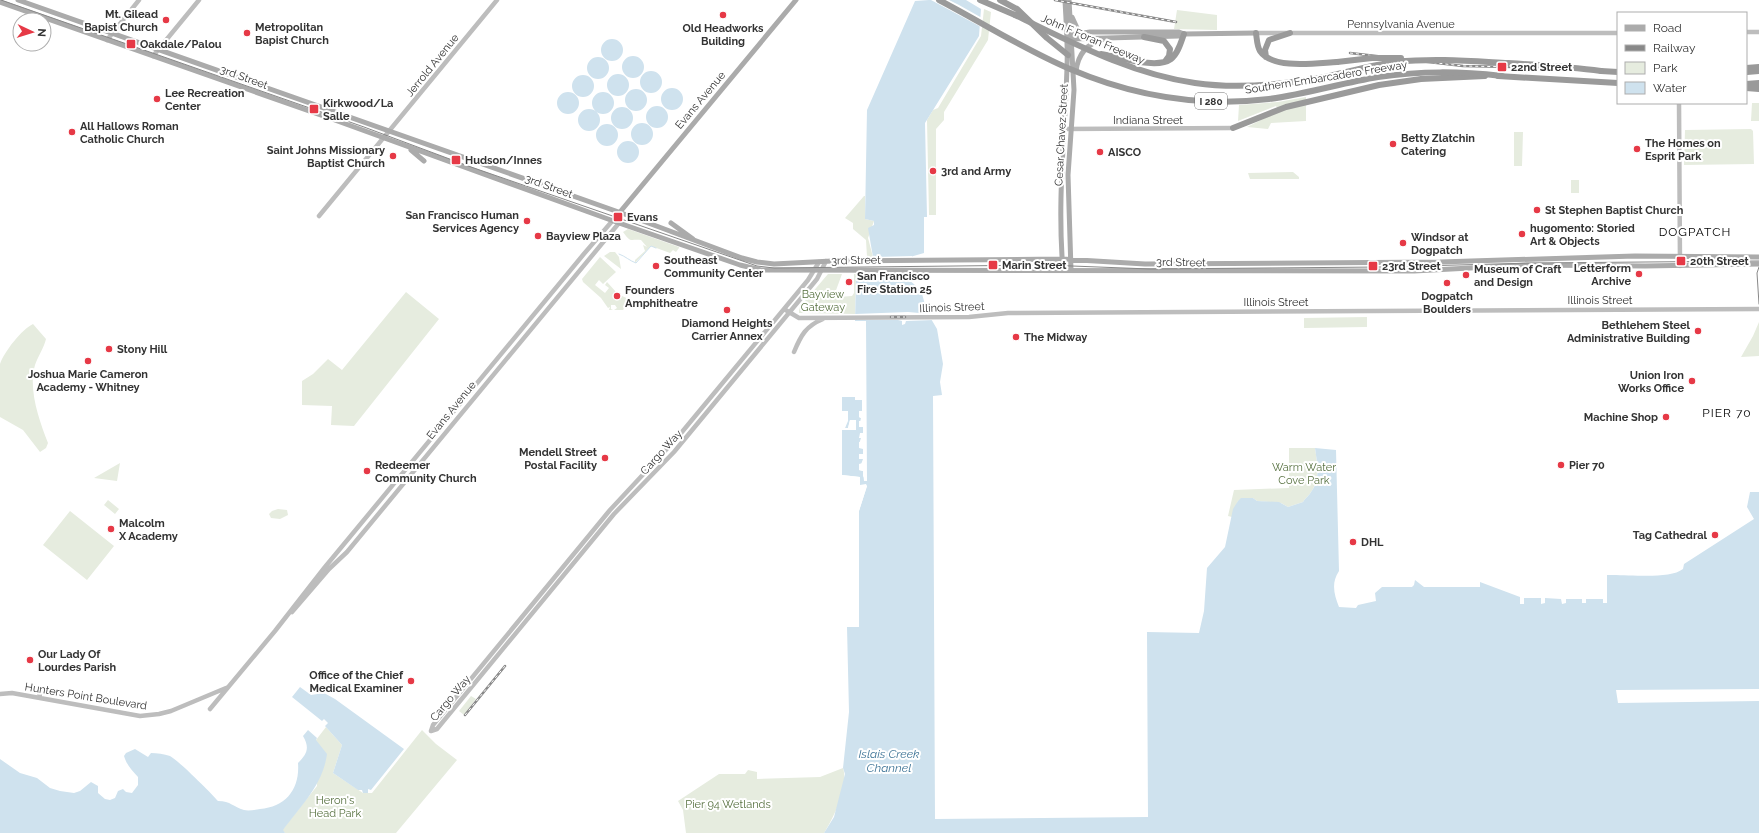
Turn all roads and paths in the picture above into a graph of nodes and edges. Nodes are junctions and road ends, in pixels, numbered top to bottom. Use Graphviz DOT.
graph roads {
  1 [pos="18,0"];
  2 [pos="139,0"];
  3 [pos="199,0"];
  4 [pos="497,0"];
  5 [pos="796,0"];
  6 [pos="939,0"];
  7 [pos="980,0"];
  8 [pos="1000,0"];
  9 [pos="1065,0"];
  10 [pos="1069,0"];
  11 [pos="0,2"];
  12 [pos="1070,13"];
  13 [pos="1090,32"];
  14 [pos="1747,32"];
  15 [pos="1759,32"];
  16 [pos="112,33"];
  17 [pos="1256,33"];
  18 [pos="1617,33"];
  19 [pos="1043,34"];
  20 [pos="1184,34"];
  21 [pos="1290,34"];
  22 [pos="1070,37"];
  23 [pos="1144,37"];
  24 [pos="1110,38"];
  25 [pos="106,40"];
  26 [pos="158,50"];
  27 [pos="1068,54"];
  28 [pos="1098,54"];
  29 [pos="153,56"];
  30 [pos="1266,58"];
  31 [pos="1440,59"];
  32 [pos="1164,61"];
  33 [pos="1759,67"];
  34 [pos="1747,68"];
  35 [pos="1759,71"];
  36 [pos="1617,72"];
  37 [pos="1747,72"];
  38 [pos="1502,76"];
  39 [pos="1617,83"];
  40 [pos="1759,83"];
  41 [pos="1747,84"];
  42 [pos="1747,88"];
  43 [pos="1759,89"];
  44 [pos="1074,90"];
  45 [pos="1679,104"];
  46 [pos="377,121"];
  47 [pos="1070,128"];
  48 [pos="1233,128"];
  49 [pos="383,129"];
  50 [pos="1063,129"];
  51 [pos="389,131"];
  52 [pos="383,138"];
  53 [pos="407,146"];
  54 [pos="424,161"];
  55 [pos="620,212"];
  56 [pos="319,216"];
  57 [pos="612,220"];
  58 [pos="619,223"];
  59 [pos="671,223"];
  60 [pos="697,242"];
  61 [pos="1680,256"];
  62 [pos="1759,257"];
  63 [pos="1062,259"];
  64 [pos="1070,259"];
  65 [pos="826,261"];
  66 [pos="819,262"];
  67 [pos="1759,264"];
  68 [pos="1680,266"];
  69 [pos="1064,270"];
  70 [pos="1071,270"];
  71 [pos="815,271"];
  72 [pos="822,271"];
  73 [pos="1759,308"];
  74 [pos="784,309"];
  75 [pos="791,314"];
  76 [pos="827,318"];
  77 [pos="794,352"];
  78 [pos="463,400"];
  79 [pos="468,405"];
  80 [pos="438,431"];
  81 [pos="444,435"];
  82 [pos="289,614"];
  83 [pos="233,682"];
  84 [pos="39,689"];
  85 [pos="0,694"];
  86 [pos="40,698"];
  87 [pos="210,709"];
  1 -- 16 [label="main road, 3rd Street"];
  2 -- 16 [label="main road"];
  3 -- 26 [label="main road"];
  4 -- 51 [label="main road, Jerrold Avenue"];
  5 -- 55 [label="main road, Evans Avenue"];
  6 -- 38 [label="highway, Southern Embarcadero Freeway / I 280, bridge"];
  7 -- 28 [label="highway, John F Foran Freeway / I 280, bridge"];
  8 -- 19 [label="highway"];
  9 -- 22 [label="main road, Cesar Chavez Street"];
  10 -- 12 [label="main road, Cesar Chavez Street"];
  11 -- 25 [label="main road, 3rd Street"];
  12 -- 13 [label="main road"];
  12 -- 22 [label="main road, Cesar Chavez Street"];
  13 -- 20 [label="main road, Pennsylvania Avenue"];
  13 -- 22 [label="main road, Pennsylvania Avenue"];
  14 -- 15 [label="main road"];
  16 -- 25 [label="main road"];
  16 -- 26 [label="main road, 3rd Street"];
  17 -- 20 [label="main road, Pennsylvania Avenue"];
  17 -- 21 [label="main road, Pennsylvania Avenue"];
  17 -- 30 [label="highway"];
  18 -- 21 [label="main road, Pennsylvania Avenue"];
  19 -- 22 [label="highway"];
  19 -- 27 [label="highway"];
  20 -- 23 [label="main road, Pennsylvania Avenue"];
  20 -- 32 [label="highway"];
  21 -- 30 [label="highway"];
  22 -- 24 [label="main road, Pennsylvania Avenue"];
  22 -- 27 [label="main road, Cesar Chavez Street"];
  22 -- 44 [label="main road, Cesar Chavez Street"];
  23 -- 24 [label="main road, Pennsylvania Avenue"];
  23 -- 32 [label="highway"];
  24 -- 44 [label="main road"];
  25 -- 29 [label="main road, 3rd Street"];
  26 -- 29 [label="main road"];
  26 -- 49 [label="main road, 3rd Street"];
  27 -- 50 [label="main road, Cesar Chavez Street"];
  28 -- 31 [label="highway, John F Foran Freeway / I 280, bridge"];
  28 -- 32 [label="highway, bridge"];
  29 -- 52 [label="main road, 3rd Street"];
  30 -- 31 [label="highway, bridge"];
  31 -- 36 [label="highway, John F Foran Freeway / I 280, bridge"];
  33 -- 34 [label="highway"];
  35 -- 37 [label="highway"];
  38 -- 39 [label="highway, Southern Embarcadero Freeway / I 280"];
  38 -- 48 [label="highway, bridge"];
  40 -- 41 [label="highway"];
  42 -- 43 [label="highway"];
  44 -- 47 [label="main road, Cesar Chavez Street"];
  45 -- 61 [label="main road"];
  46 -- 49 [label="main road"];
  47 -- 48 [label="main road, Indiana Street"];
  47 -- 50 [label="main road, Indiana Street"];
  47 -- 64 [label="main road, Cesar Chavez Street"];
  49 -- 51 [label="main road, 3rd Street"];
  50 -- 63 [label="main road, Cesar Chavez Street"];
  51 -- 52 [label="main road, Jerrold Avenue"];
  51 -- 55 [label="main road, 3rd Street"];
  52 -- 53 [label="main road, 3rd Street"];
  52 -- 56 [label="main road, Jerrold Avenue"];
  53 -- 54 [label="main road"];
  53 -- 57 [label="main road, 3rd Street"];
  55 -- 57 [label="main road, Evans Avenue"];
  55 -- 58 [label="main road"];
  55 -- 60 [label="main road, 3rd Street"];
  57 -- 58 [label="main road, 3rd Street"];
  57 -- 78 [label="main road, Evans Avenue"];
  58 -- 71 [label="main road, 3rd Street"];
  58 -- 79 [label="main road, Evans Avenue"];
  59 -- 60 [label="main road"];
  60 -- 66 [label="main road, 3rd Street"];
  61 -- 62 [label="main road, 3rd Street"];
  61 -- 64 [label="main road, 3rd Street"];
  61 -- 68 [label="main road"];
  63 -- 64 [label="main road, 3rd Street"];
  63 -- 65 [label="main road, 3rd Street"];
  63 -- 69 [label="main road, Cesar Chavez Street"];
  64 -- 70 [label="main road, Cesar Chavez Street"];
  65 -- 66 [label="main road, 3rd Street"];
  65 -- 72 [label="main road, Cargo Way"];
  66 -- 71 [label="main road, Cargo Way"];
  67 -- 68 [label="main road, 3rd Street"];
  68 -- 70 [label="main road, 3rd Street"];
  69 -- 70 [label="main road, 3rd Street"];
  69 -- 72 [label="main road, 3rd Street"];
  71 -- 72 [label="main road, 3rd Street"];
  71 -- 74 [label="main road, Cargo Way"];
  72 -- 75 [label="main road, Cargo Way"];
  73 -- 76 [label="main road, Illinois Street"];
  74 -- 75 [label="main road"];
  74 -- 75 [label="main road, Cargo Way"];
  75 -- 76 [label="main road, Illinois Street"];
  76 -- 77 [label="main road"];
  78 -- 79 [label="main road"];
  78 -- 80 [label="main road, Evans Avenue"];
  79 -- 81 [label="main road, Evans Avenue"];
  80 -- 81 [label="main road"];
  80 -- 82 [label="main road, Evans Avenue"];
  81 -- 82 [label="main road, Evans Avenue"];
  82 -- 83 [label="main road, Evans Avenue"];
  83 -- 86 [label="main road, Hunters Point Boulevard"];
  83 -- 87 [label="main road, Evans Avenue"];
  84 -- 86 [label="main road"];
  85 -- 86 [label="main road, Hunters Point Boulevard"];
}
